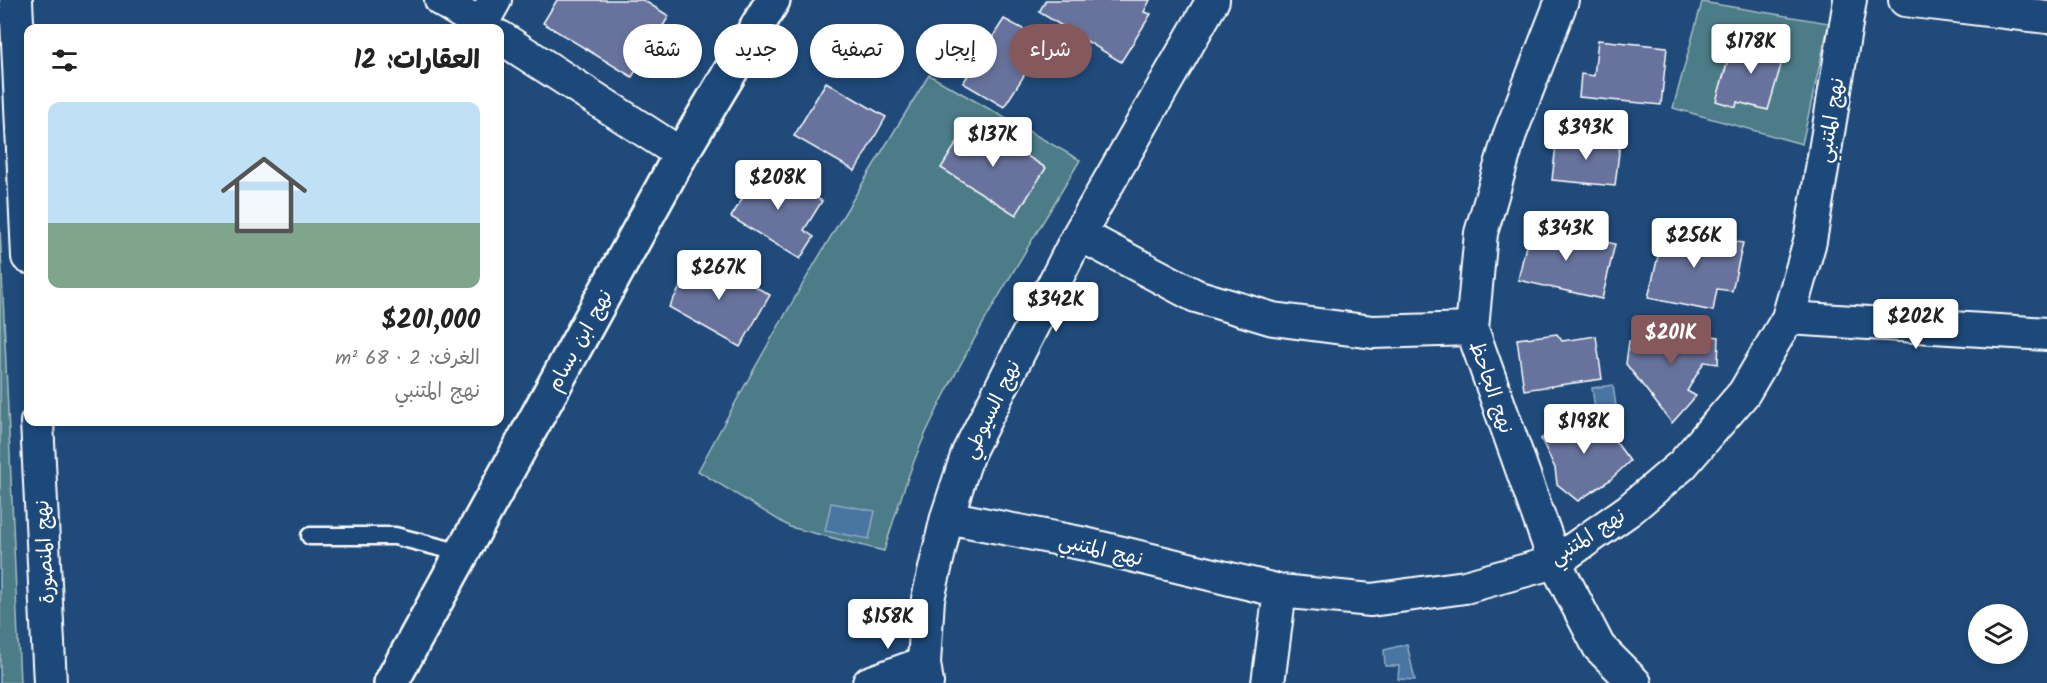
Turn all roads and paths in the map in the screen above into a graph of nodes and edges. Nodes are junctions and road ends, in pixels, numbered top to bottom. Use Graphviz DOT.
graph roads {
  1 [pos="16,0"];
  2 [pos="441,0"];
  3 [pos="773,0"];
  4 [pos="1213,0"];
  5 [pos="1562,0"];
  6 [pos="1850,0"];
  7 [pos="1905,0"];
  8 [pos="2047,17"];
  9 [pos="490,23"];
  10 [pos="504,33"];
  11 [pos="681,154"];
  12 [pos="24,171"];
  13 [pos="1079,234"];
  14 [pos="1788,318"];
  15 [pos="1472,329"];
  16 [pos="2047,334"];
  17 [pos="37,426"];
  18 [pos="947,517"];
  19 [pos="310,536"];
  20 [pos="462,553"];
  21 [pos="1555,561"];
  22 [pos="1280,591"];
  23 [pos="926,673"];
  24 [pos="50,683"];
  25 [pos="390,683"];
  26 [pos="869,683"];
  27 [pos="1268,683"];
  28 [pos="1635,683"];
  1 -- 12 [label="street"];
  2 -- 9 [label="street"];
  3 -- 11 [label="street, نهج ابن بسام"];
  4 -- 13 [label="street, نهج السيوطي"];
  5 -- 15 [label="street, نهج الجاحظ"];
  6 -- 14 [label="street, نهج المتنبي"];
  7 -- 8 [label="street"];
  10 -- 11 [label="street"];
  11 -- 20 [label="street, نهج ابن بسام"];
  13 -- 15 [label="street"];
  13 -- 18 [label="street, نهج السيوطي"];
  14 -- 16 [label="street"];
  14 -- 21 [label="street, نهج المتنبي"];
  15 -- 21 [label="street, نهج الجاحظ"];
  17 -- 24 [label="street, نهج المنصورة"];
  18 -- 22 [label="street, نهج المتنبي"];
  18 -- 23 [label="street, نهج السيوطي"];
  19 -- 20 [label="lane"];
  20 -- 25 [label="street, نهج ابن بسام"];
  21 -- 22 [label="street, نهج المتنبي"];
  21 -- 28 [label="street, نهج الجاحظ"];
  22 -- 27 [label="street"];
  23 -- 26 [label="street"];
}
